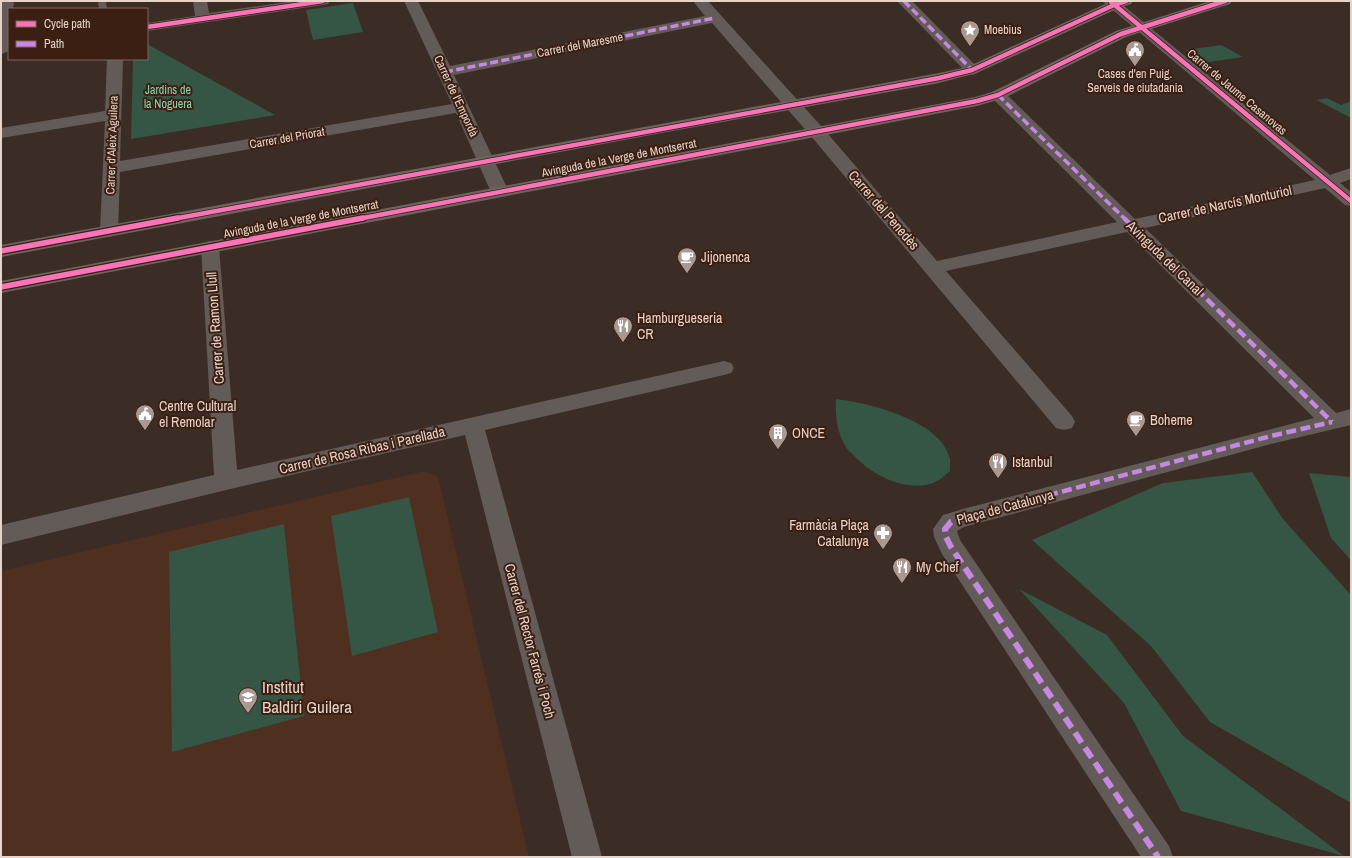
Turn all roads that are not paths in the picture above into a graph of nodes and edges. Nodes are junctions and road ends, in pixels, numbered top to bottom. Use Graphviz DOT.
graph roads {
  1 [pos="7,1"];
  2 [pos="200,1"];
  3 [pos="323,1"];
  4 [pos="411,1"];
  5 [pos="700,1"];
  6 [pos="904,1"];
  7 [pos="1225,1"];
  8 [pos="1116,2"];
  9 [pos="276,5"];
  10 [pos="715,18"];
  11 [pos="203,19"];
  12 [pos="148,27"];
  13 [pos="1142,27"];
  14 [pos="4,49"];
  15 [pos="115,60"];
  16 [pos="972,70"];
  17 [pos="445,72"];
  18 [pos="998,95"];
  19 [pos="793,105"];
  20 [pos="462,107"];
  21 [pos="113,115"];
  22 [pos="816,131"];
  23 [pos="1,133"];
  24 [pos="487,161"];
  25 [pos="111,168"];
  26 [pos="1351,173"];
  27 [pos="1327,182"];
  28 [pos="500,192"];
  29 [pos="1351,201"];
  30 [pos="1130,225"];
  31 [pos="109,231"];
  32 [pos="210,247"];
  33 [pos="1,251"];
  34 [pos="934,268"];
  35 [pos="1,287"];
  36 [pos="724,368"];
  37 [pos="1341,419"];
  38 [pos="1064,422"];
  39 [pos="473,425"];
  40 [pos="226,481"];
  41 [pos="1,535"];
  42 [pos="588,857"];
  43 [pos="1158,857"];
  1 -- 14 [label="street"];
  2 -- 11 [label="street"];
  3 -- 9 [label="street"];
  4 -- 17 [label="street, Carrer de l'Empordà"];
  5 -- 10 [label="street, Carrer del Penedès"];
  6 -- 16 [label="street"];
  7 -- 13 [label="street, Avinguda de la Verge de Montserrat"];
  8 -- 13 [label="street, Carrer de Jaume Casanovas"];
  8 -- 16 [label="street, Avinguda de la Verge de Montserrat"];
  9 -- 11 [label="street"];
  10 -- 17 [label="street, Carrer del Maresme"];
  10 -- 19 [label="street, Carrer del Penedès"];
  11 -- 12 [label="street"];
  13 -- 18 [label="street, Avinguda de la Verge de Montserrat"];
  13 -- 27 [label="street, Carrer de Jaume Casanovas"];
  15 -- 21 [label="street, Carrer d'Aleix Aguilera"];
  16 -- 19 [label="street, Avinguda de la Verge de Montserrat"];
  17 -- 20 [label="street, Carrer de l'Empordà"];
  18 -- 22 [label="street, Avinguda de la Verge de Montserrat"];
  18 -- 30 [label="street, Avinguda del Canal"];
  19 -- 22 [label="street, Carrer del Penedès"];
  19 -- 24 [label="street, Avinguda de la Verge de Montserrat"];
  20 -- 24 [label="street, Carrer de l'Empordà"];
  20 -- 25 [label="street, Carrer del Priorat"];
  21 -- 23 [label="street"];
  21 -- 25 [label="street, Carrer d'Aleix Aguilera"];
  22 -- 28 [label="street, Avinguda de la Verge de Montserrat"];
  22 -- 34 [label="street, Carrer del Penedès"];
  24 -- 28 [label="street, Carrer de l'Empordà"];
  24 -- 31 [label="street, Avinguda de la Verge de Montserrat"];
  25 -- 31 [label="street, Carrer d'Aleix Aguilera"];
  26 -- 27 [label="street, Carrer de Narcís Monturiol"];
  27 -- 29 [label="street, Carrer de Jaume Casanovas"];
  27 -- 30 [label="street, Carrer de Narcís Monturiol"];
  28 -- 32 [label="street, Avinguda de la Verge de Montserrat"];
  30 -- 34 [label="street, Carrer de Narcís Monturiol"];
  30 -- 37 [label="street, Avinguda del Canal"];
  31 -- 33 [label="street, Avinguda de la Verge de Montserrat"];
  32 -- 35 [label="street, Avinguda de la Verge de Montserrat"];
  32 -- 40 [label="street, Carrer de Ramon Llull"];
  34 -- 38 [label="street, Carrer del Penedès"];
  36 -- 39 [label="street, Carrer de Rosa Ribas i Parellada"];
  37 -- 43 [label="street, Plaça de Catalunya"];
  39 -- 40 [label="street, Carrer de Rosa Ribas i Parellada"];
  39 -- 42 [label="street, Carrer del Rector Farrés i Poch"];
  40 -- 41 [label="street, Carrer de Rosa Ribas i Parellada"];
}
